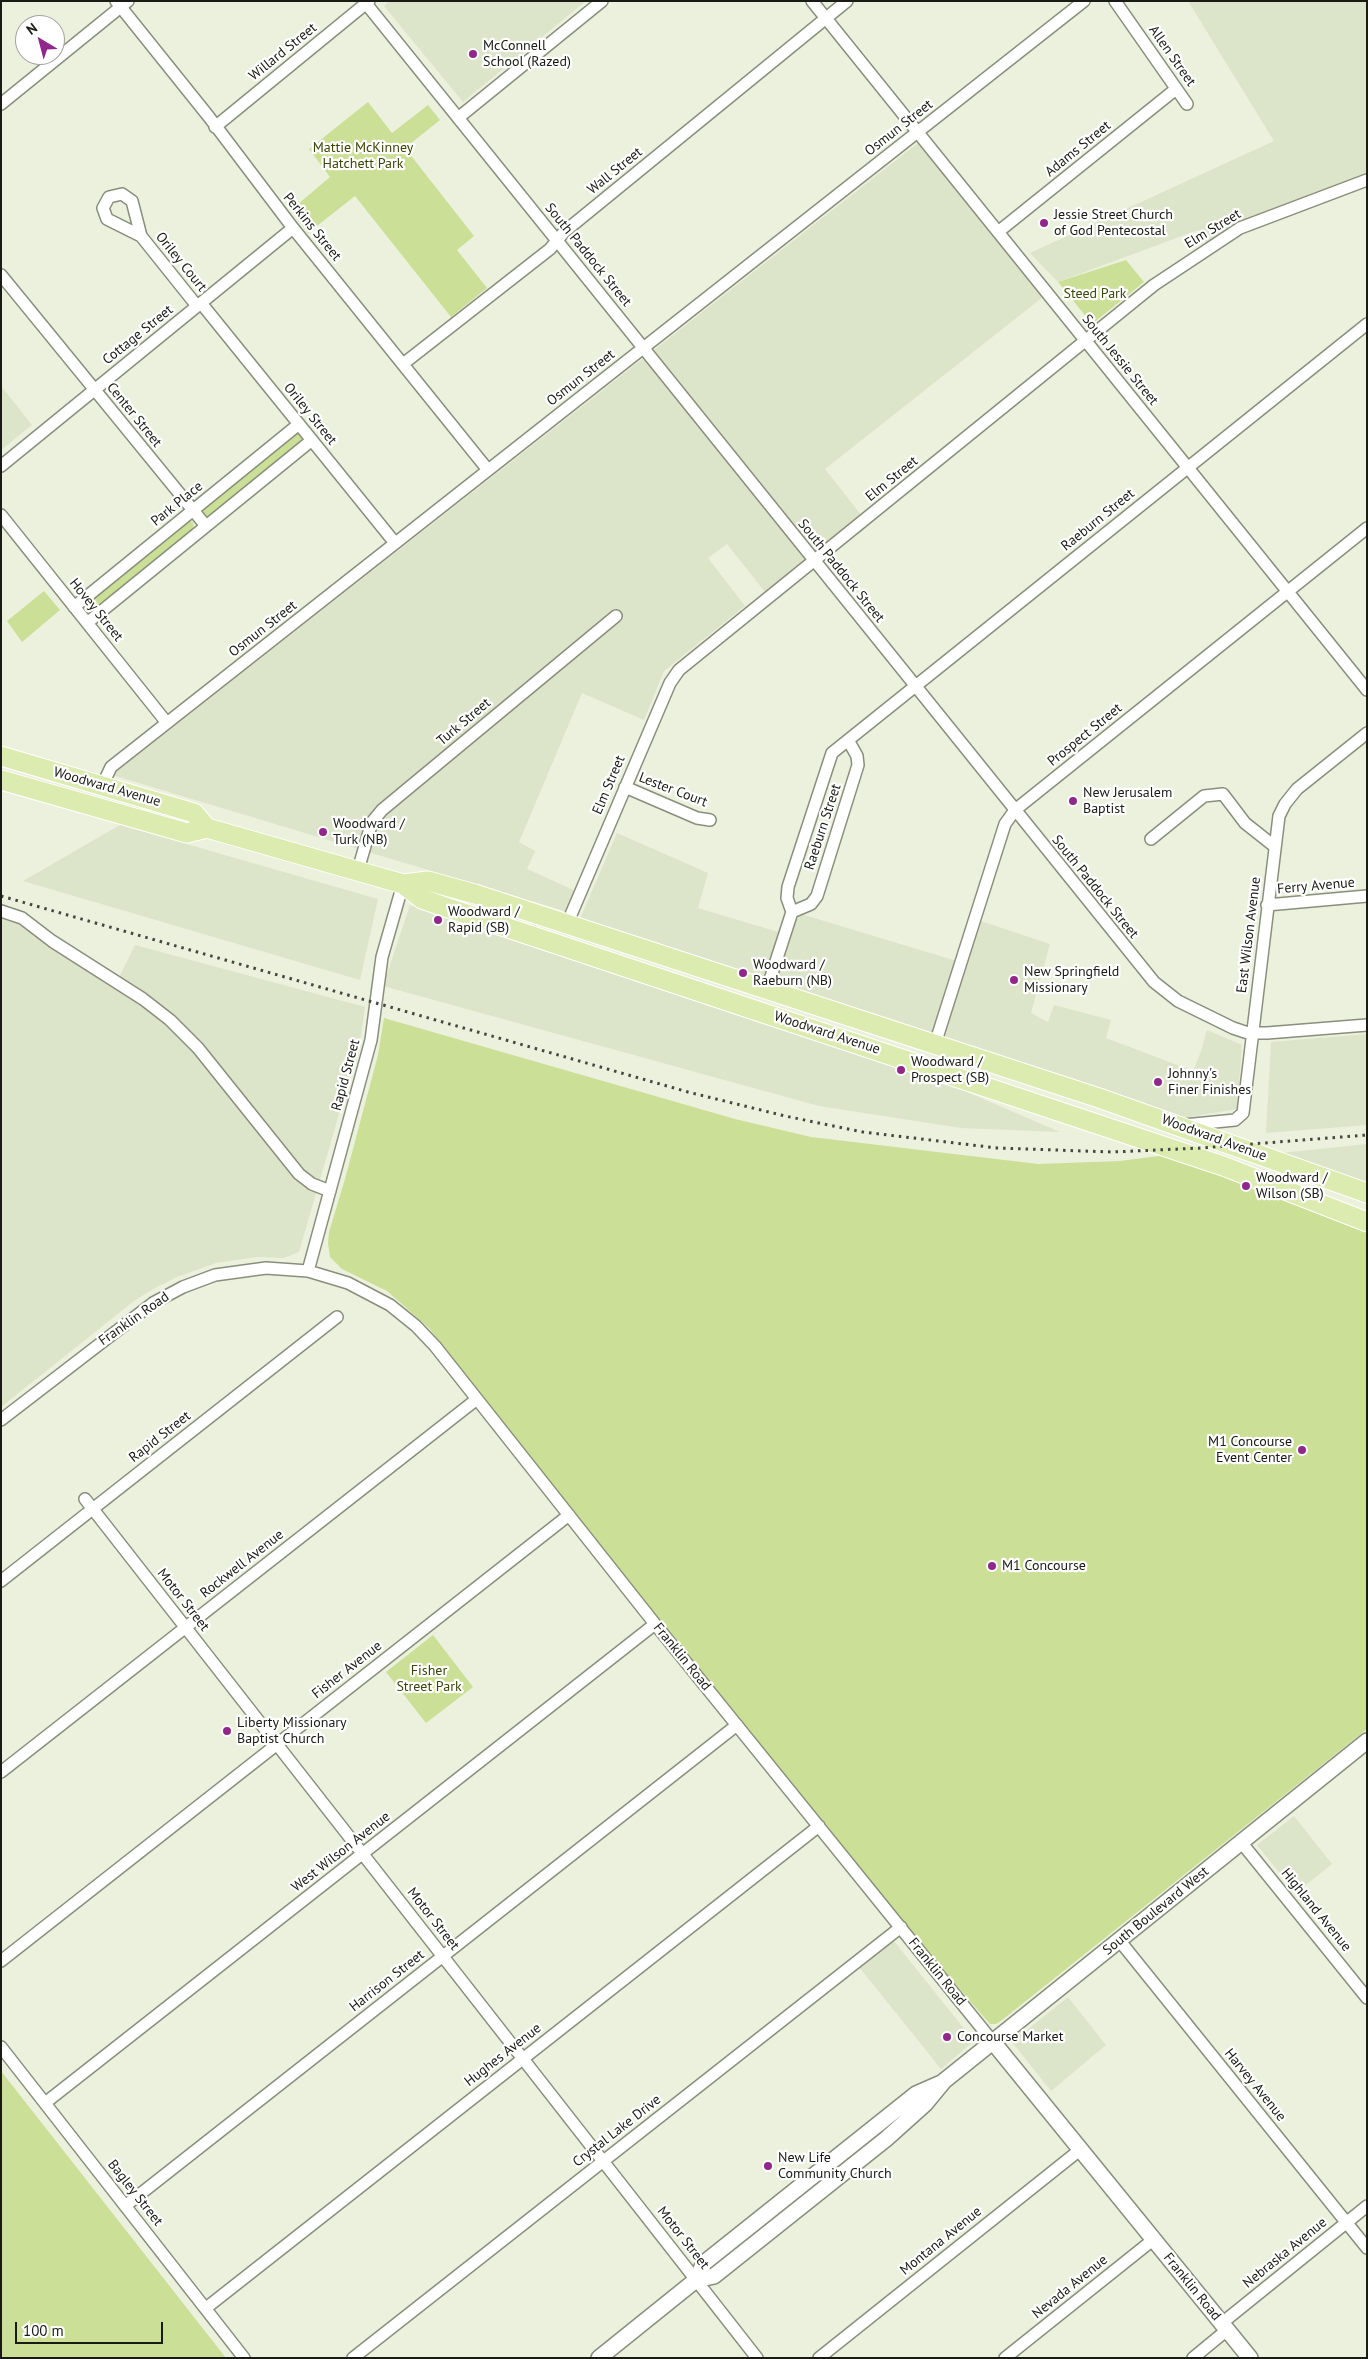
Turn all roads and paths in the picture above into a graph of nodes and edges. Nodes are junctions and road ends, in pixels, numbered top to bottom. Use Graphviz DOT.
graph roads {
  1 [pos="602,1"];
  2 [pos="812,1"];
  3 [pos="847,1"];
  4 [pos="1084,1"];
  5 [pos="1115,1"];
  6 [pos="366,2"];
  7 [pos="121,3"];
  8 [pos="826,18"];
  9 [pos="1176,89"];
  10 [pos="1,104"];
  11 [pos="1187,104"];
  12 [pos="458,118"];
  13 [pos="215,127"];
  14 [pos="918,132"];
  15 [pos="1367,180"];
  16 [pos="293,228"];
  17 [pos="998,232"];
  18 [pos="141,236"];
  19 [pos="556,241"];
  20 [pos="1,275"];
  21 [pos="199,304"];
  22 [pos="1367,324"];
  23 [pos="1086,341"];
  24 [pos="643,348"];
  25 [pos="403,364"];
  26 [pos="94,390"];
  27 [pos="299,424"];
  28 [pos="312,440"];
  29 [pos="1,466"];
  30 [pos="1188,467"];
  31 [pos="488,470"];
  32 [pos="193,510"];
  33 [pos="1,516"];
  34 [pos="206,526"];
  35 [pos="1367,528"];
  36 [pos="395,543"];
  37 [pos="814,562"];
  38 [pos="1288,592"];
  39 [pos="74,607"];
  40 [pos="616,616"];
  41 [pos="87,623"];
  42 [pos="914,686"];
  43 [pos="1367,690"];
  44 [pos="167,723"];
  45 [pos="1367,733"];
  46 [pos="848,740"];
  47 [pos="1,756"];
  48 [pos="1,780"];
  49 [pos="102,784"];
  50 [pos="625,787"];
  51 [pos="1015,810"];
  52 [pos="710,820"];
  53 [pos="207,828"];
  54 [pos="1151,839"];
  55 [pos="1274,846"];
  56 [pos="358,870"];
  57 [pos="403,884"];
  58 [pos="1367,896"];
  59 [pos="1267,905"];
  60 [pos="1,911"];
  61 [pos="792,912"];
  62 [pos="567,924"];
  63 [pos="683,985"];
  64 [pos="767,989"];
  65 [pos="1367,1025"];
  66 [pos="806,1026"];
  67 [pos="1252,1033"];
  68 [pos="935,1044"];
  69 [pos="1180,1126"];
  70 [pos="330,1191"];
  71 [pos="1367,1193"];
  72 [pos="1367,1222"];
  73 [pos="308,1271"];
  74 [pos="337,1317"];
  75 [pos="477,1399"];
  76 [pos="1,1420"];
  77 [pos="85,1499"];
  78 [pos="93,1509"];
  79 [pos="569,1515"];
  80 [pos="1,1581"];
  81 [pos="655,1624"];
  82 [pos="186,1628"];
  83 [pos="737,1725"];
  84 [pos="1366,1743"];
  85 [pos="276,1744"];
  86 [pos="1,1772"];
  87 [pos="819,1826"];
  88 [pos="1242,1842"];
  89 [pos="362,1854"];
  90 [pos="901,1927"];
  91 [pos="1119,1940"];
  92 [pos="443,1956"];
  93 [pos="1,1961"];
  94 [pos="1367,1998"];
  95 [pos="993,2042"];
  96 [pos="1,2047"];
  97 [pos="523,2058"];
  98 [pos="45,2103"];
  99 [pos="1081,2149"];
  100 [pos="604,2161"];
  101 [pos="125,2206"];
  102 [pos="1367,2206"];
  103 [pos="1346,2223"];
  104 [pos="1154,2239"];
  105 [pos="1367,2248"];
  106 [pos="696,2280"];
  107 [pos="206,2308"];
  108 [pos="1224,2327"];
  109 [pos="244,2358"];
  110 [pos="353,2358"];
  111 [pos="599,2358"];
  112 [pos="757,2358"];
  113 [pos="819,2358"];
  114 [pos="1005,2358"];
  115 [pos="1193,2358"];
  116 [pos="1250,2358"];
  1 -- 12 [label="street"];
  2 -- 8 [label="street, South Jessie Street"];
  3 -- 8 [label="street, Wall Street"];
  4 -- 14 [label="street, Osmun Street"];
  5 -- 9 [label="street, Allen Street"];
  6 -- 12 [label="street, South Paddock Street"];
  6 -- 13 [label="street, Willard Street"];
  7 -- 10 [label="street"];
  7 -- 13 [label="street, Perkins Street"];
  8 -- 14 [label="street, South Jessie Street"];
  8 -- 19 [label="street, Wall Street"];
  9 -- 11 [label="street, Allen Street"];
  9 -- 17 [label="street, Adams Street"];
  12 -- 19 [label="street, South Paddock Street"];
  13 -- 16 [label="street, Perkins Street"];
  14 -- 17 [label="street, South Jessie Street"];
  14 -- 24 [label="street, Osmun Street"];
  15 -- 23 [label="street, Elm Street"];
  16 -- 21 [label="street, Cottage Street"];
  16 -- 25 [label="street, Perkins Street"];
  17 -- 23 [label="street, South Jessie Street"];
  18 -- 21 [label="street, Oriley Court"];
  19 -- 24 [label="street, South Paddock Street"];
  19 -- 25 [label="street, Wall Street"];
  20 -- 26 [label="street, Center Street"];
  21 -- 26 [label="street, Cottage Street"];
  21 -- 27 [label="street, Oriley Street"];
  22 -- 30 [label="street, Raeburn Street"];
  23 -- 30 [label="street, South Jessie Street"];
  23 -- 37 [label="street, Elm Street"];
  24 -- 31 [label="street, Osmun Street"];
  24 -- 37 [label="street, South Paddock Street"];
  25 -- 31 [label="street, Perkins Street"];
  26 -- 29 [label="street, Cottage Street"];
  26 -- 32 [label="street, Center Street"];
  27 -- 28 [label="street, Oriley Street"];
  27 -- 32 [label="street, Park Place"];
  28 -- 34 [label="street"];
  28 -- 36 [label="street, Oriley Street"];
  30 -- 38 [label="street, South Jessie Street"];
  30 -- 42 [label="street, Raeburn Street"];
  31 -- 36 [label="street, Osmun Street"];
  32 -- 34 [label="street, Center Street"];
  32 -- 39 [label="street, Park Place"];
  33 -- 39 [label="street, Hovey Street"];
  34 -- 41 [label="street"];
  35 -- 38 [label="street, Prospect Street"];
  36 -- 44 [label="street, Osmun Street"];
  37 -- 42 [label="street, South Paddock Street"];
  37 -- 50 [label="street, Elm Street"];
  38 -- 43 [label="street, South Jessie Street"];
  38 -- 51 [label="street, Prospect Street"];
  39 -- 41 [label="street, Hovey Street"];
  40 -- 56 [label="street, Turk Street"];
  41 -- 44 [label="street, Hovey Street"];
  42 -- 46 [label="street, Raeburn Street"];
  42 -- 51 [label="street, South Paddock Street"];
  44 -- 49 [label="street, Osmun Street"];
  45 -- 55 [label="street, East Wilson Avenue"];
  46 -- 61 [label="street, Raeburn Street"];
  46 -- 61 [label="street, Raeburn Street"];
  47 -- 49 [label="main road, Woodward Avenue"];
  48 -- 53 [label="main road, Woodward Avenue"];
  49 -- 53 [label="main road, Woodward Avenue"];
  50 -- 52 [label="street, Lester Court"];
  50 -- 62 [label="street, Elm Street"];
  51 -- 67 [label="street, South Paddock Street"];
  51 -- 68 [label="street, Prospect Street"];
  53 -- 56 [label="main road, Woodward Avenue"];
  54 -- 55 [label="street"];
  55 -- 59 [label="street, East Wilson Avenue"];
  56 -- 57 [label="main road, Woodward Avenue"];
  57 -- 62 [label="main road, Woodward Avenue"];
  57 -- 63 [label="main road, Woodward Avenue"];
  57 -- 70 [label="street, Rapid Street"];
  58 -- 59 [label="street, Ferry Avenue"];
  59 -- 67 [label="street, East Wilson Avenue"];
  60 -- 70 [label="street"];
  61 -- 64 [label="street, Raeburn Street"];
  62 -- 64 [label="main road, Woodward Avenue"];
  63 -- 64 [label="main road"];
  63 -- 66 [label="main road, Woodward Avenue"];
  64 -- 68 [label="main road, Woodward Avenue"];
  65 -- 67 [label="street, South Paddock Street"];
  66 -- 68 [label="main road"];
  66 -- 72 [label="main road, Woodward Avenue"];
  67 -- 69 [label="street, East Wilson Avenue"];
  68 -- 69 [label="main road, Woodward Avenue"];
  69 -- 71 [label="main road, Woodward Avenue"];
  70 -- 73 [label="street, Rapid Street"];
  73 -- 75 [label="street, Franklin Road"];
  73 -- 76 [label="street, Franklin Road"];
  74 -- 78 [label="street, Rapid Street"];
  75 -- 79 [label="street, Franklin Road"];
  75 -- 82 [label="street, Rockwell Avenue"];
  77 -- 78 [label="street, Motor Street"];
  78 -- 80 [label="street, Rapid Street"];
  78 -- 82 [label="street, Motor Street"];
  79 -- 81 [label="street, Franklin Road"];
  79 -- 85 [label="street, Fisher Avenue"];
  81 -- 83 [label="street, Franklin Road"];
  81 -- 89 [label="street, West Wilson Avenue"];
  82 -- 85 [label="street, Motor Street"];
  82 -- 86 [label="street, Rockwell Avenue"];
  83 -- 87 [label="street, Franklin Road"];
  83 -- 92 [label="street, Harrison Street"];
  84 -- 88 [label="street, South Boulevard West"];
  85 -- 89 [label="street, Motor Street"];
  85 -- 93 [label="street, Fisher Avenue"];
  87 -- 90 [label="street, Franklin Road"];
  87 -- 97 [label="street, Hughes Avenue"];
  88 -- 91 [label="street, South Boulevard West"];
  88 -- 94 [label="street, Highland Avenue"];
  89 -- 92 [label="street, Motor Street"];
  89 -- 98 [label="street, West Wilson Avenue"];
  90 -- 95 [label="street, Franklin Road"];
  90 -- 100 [label="street, Crystal Lake Drive"];
  91 -- 95 [label="street, South Boulevard West"];
  91 -- 103 [label="street, Harvey Avenue"];
  92 -- 97 [label="street, Motor Street"];
  92 -- 101 [label="street, Harrison Street"];
  95 -- 99 [label="street, Franklin Road"];
  95 -- 106 [label="street, South Boulevard West"];
  96 -- 98 [label="street, Bagley Street"];
  97 -- 100 [label="street, Motor Street"];
  97 -- 107 [label="street, Hughes Avenue"];
  98 -- 101 [label="street, Bagley Street"];
  99 -- 104 [label="street, Franklin Road"];
  99 -- 113 [label="street, Montana Avenue"];
  100 -- 106 [label="street, Motor Street"];
  100 -- 110 [label="street, Crystal Lake Drive"];
  101 -- 107 [label="street, Bagley Street"];
  102 -- 103 [label="street, Nebraska Avenue"];
  103 -- 105 [label="street, Harvey Avenue"];
  103 -- 108 [label="street, Nebraska Avenue"];
  104 -- 108 [label="street, Franklin Road"];
  104 -- 114 [label="street, Nevada Avenue"];
  106 -- 111 [label="street, South Boulevard West"];
  106 -- 112 [label="street, Motor Street"];
  107 -- 109 [label="street, Bagley Street"];
  108 -- 115 [label="street, Nebraska Avenue"];
  108 -- 116 [label="street, Franklin Road"];
}
